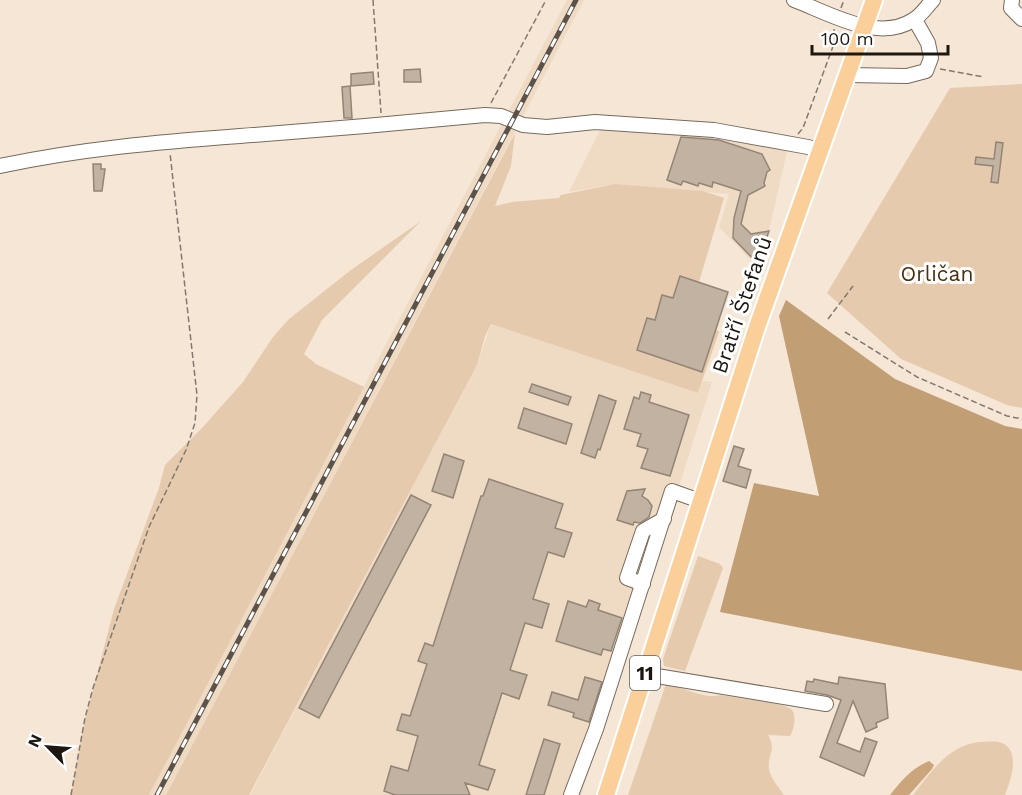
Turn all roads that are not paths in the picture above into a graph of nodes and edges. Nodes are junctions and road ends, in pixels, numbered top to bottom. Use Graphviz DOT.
graph roads {
  1 [pos="794,0"];
  2 [pos="874,0"];
  3 [pos="933,0"];
  4 [pos="1012,0"];
  5 [pos="1022,19"];
  6 [pos="915,20"];
  7 [pos="864,27"];
  8 [pos="848,75"];
  9 [pos="820,151"];
  10 [pos="0,166"];
  11 [pos="700,501"];
  12 [pos="645,674"];
  13 [pos="826,704"];
  14 [pos="571,795"];
  15 [pos="606,795"];
  1 -- 7 [label="street"];
  2 -- 7 [label="main road, 11"];
  3 -- 6 [label="street"];
  4 -- 5 [label="street"];
  6 -- 7 [label="street"];
  6 -- 8 [label="street"];
  7 -- 8 [label="main road, Bratří Štefanů / 11"];
  8 -- 9 [label="main road, Bratří Štefanů / 11"];
  9 -- 10 [label="street"];
  9 -- 11 [label="main road, Bratří Štefanů / 11"];
  11 -- 12 [label="main road, Bratří Štefanů / 11"];
  11 -- 14 [label="street"];
  12 -- 13 [label="street"];
  12 -- 15 [label="main road, Bratří Štefanů / 11"];
}
